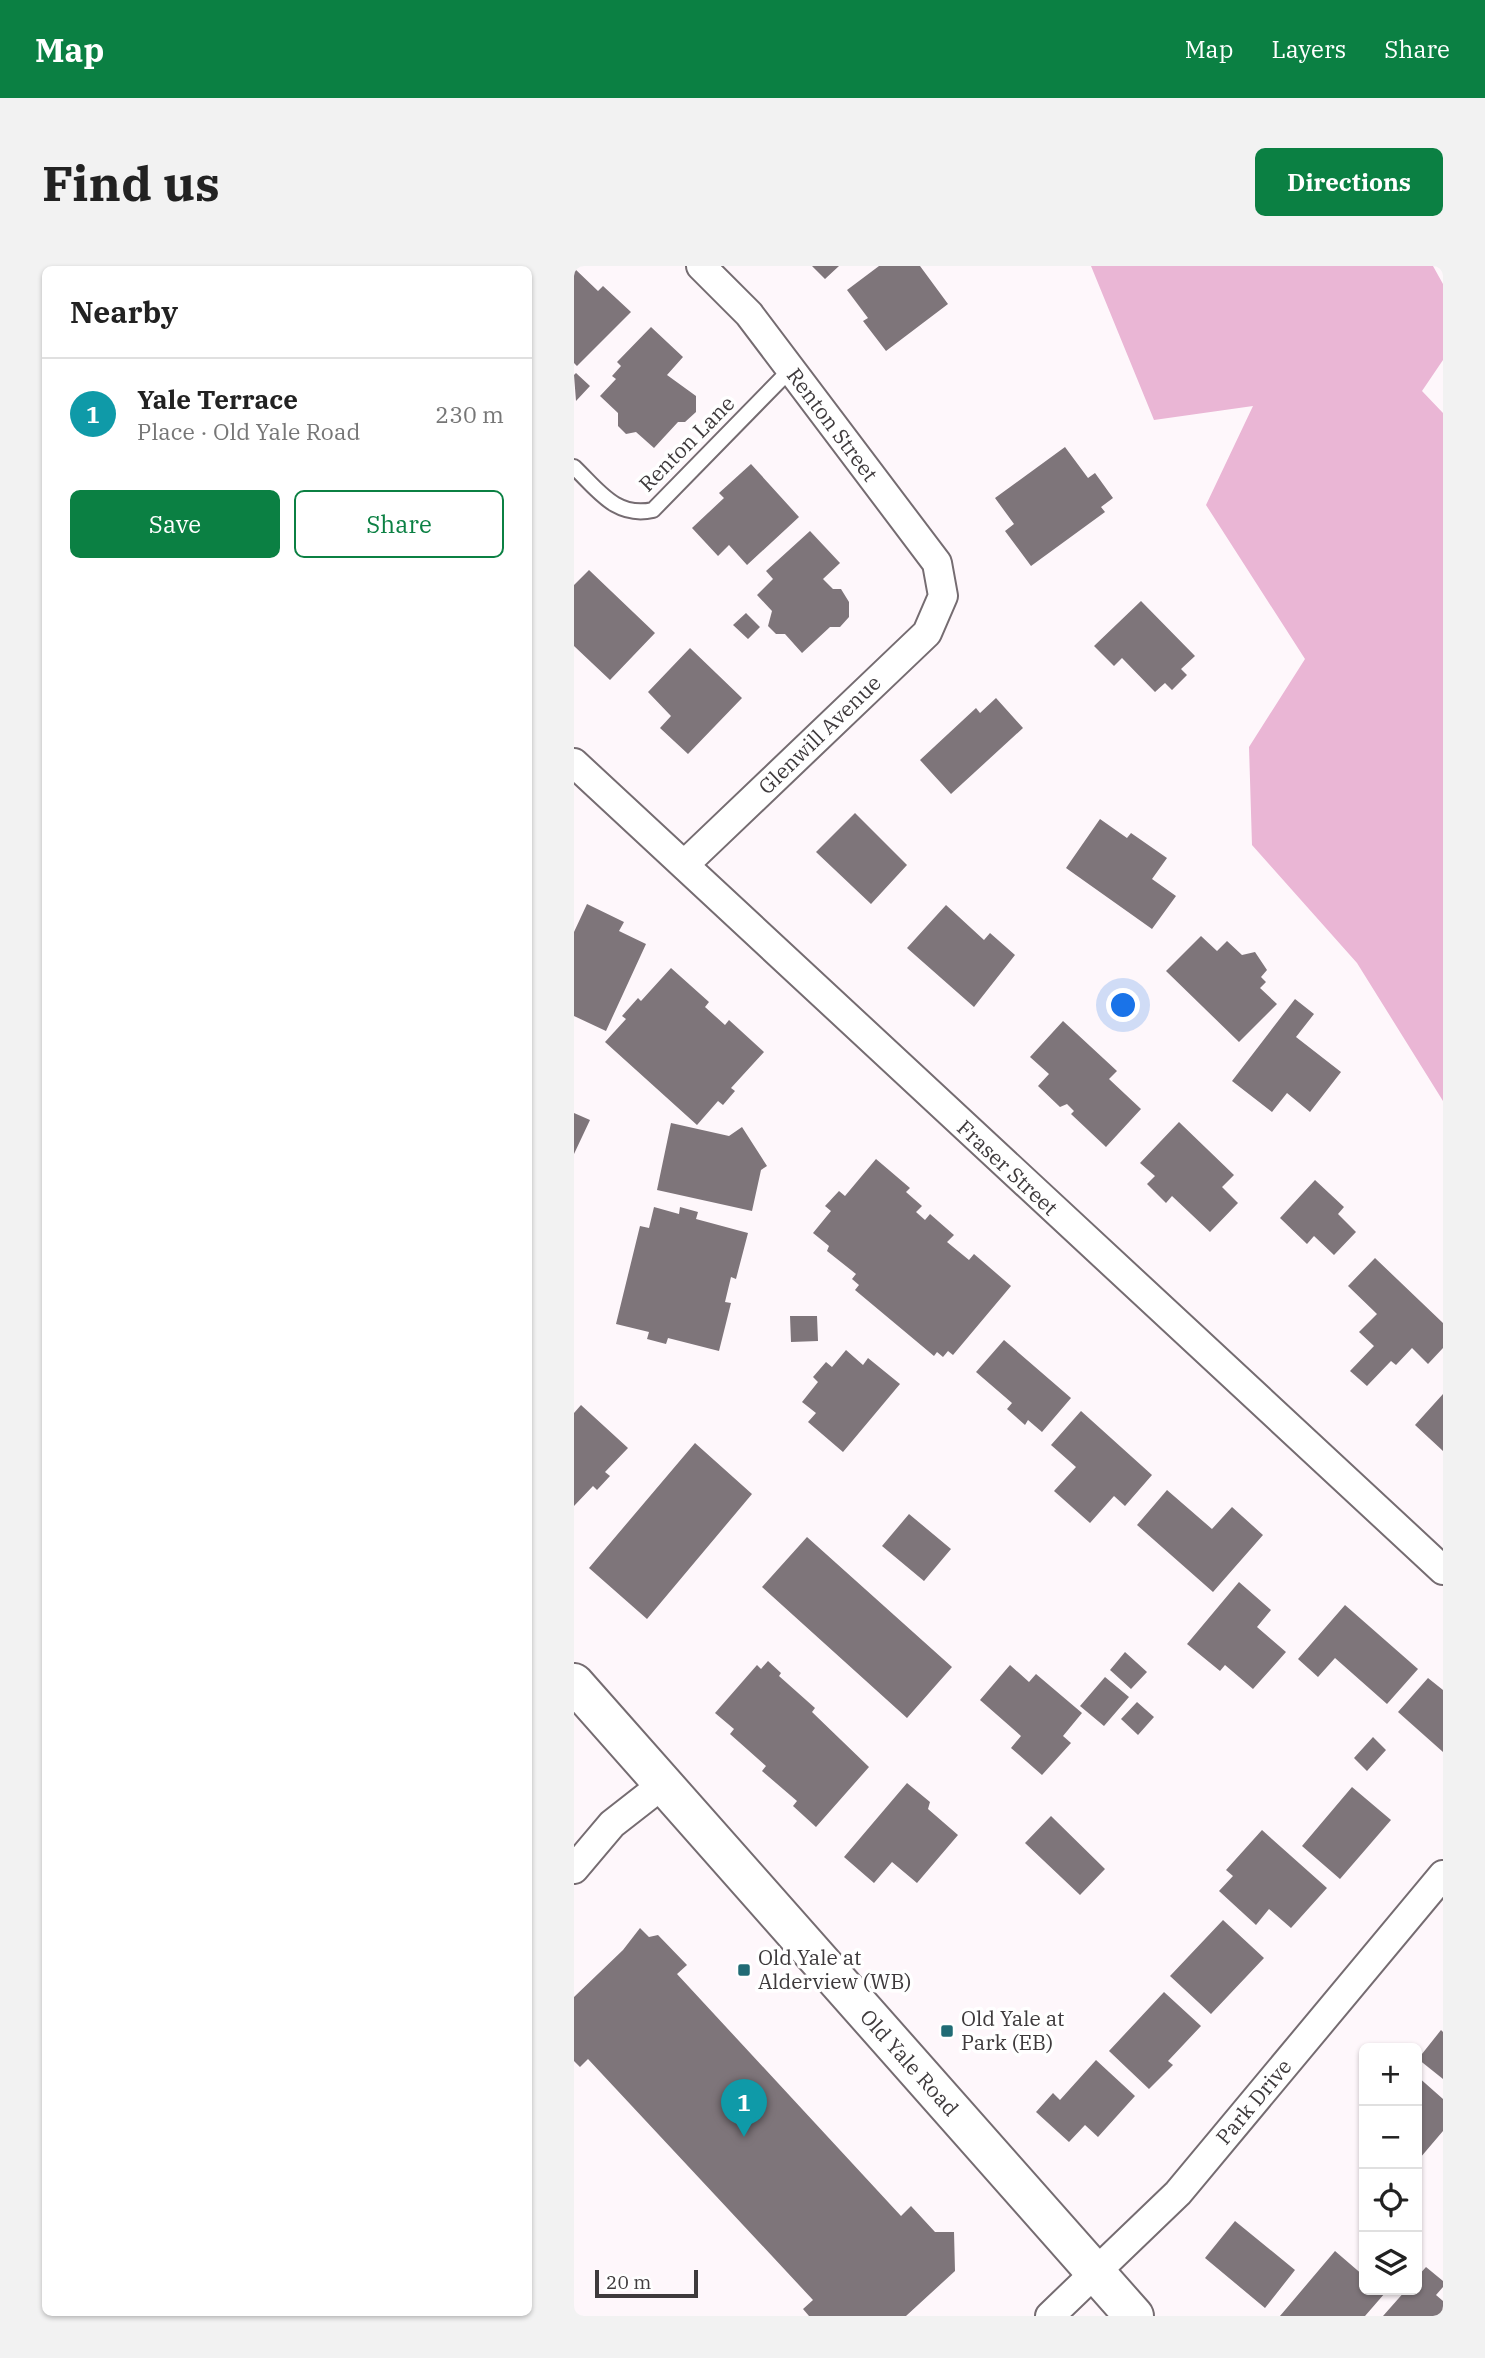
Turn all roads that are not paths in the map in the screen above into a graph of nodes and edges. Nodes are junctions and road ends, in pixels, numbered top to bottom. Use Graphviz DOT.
graph roads {
  1 [pos="701,266"];
  2 [pos="790,370"];
  3 [pos="574,467"];
  4 [pos="943,596"];
  5 [pos="574,764"];
  6 [pos="684,864"];
  7 [pos="1443,1570"];
  8 [pos="574,1683"];
  9 [pos="662,1785"];
  10 [pos="574,1869"];
  11 [pos="1443,1875"];
  12 [pos="1096,2273"];
  13 [pos="1051,2316"];
  14 [pos="1134,2316"];
  1 -- 2 [label="street, Renton Street"];
  2 -- 3 [label="lane, Renton Lane"];
  2 -- 4 [label="street, Renton Street"];
  4 -- 6 [label="street, Glenwill Avenue"];
  5 -- 6 [label="street, Fraser Street"];
  6 -- 7 [label="street, Fraser Street"];
  8 -- 9 [label="main road, Old Yale Road"];
  9 -- 10 [label="street"];
  9 -- 12 [label="main road, Old Yale Road"];
  11 -- 12 [label="street, Park Drive"];
  12 -- 13 [label="street, Park Drive"];
  12 -- 14 [label="main road, Old Yale Road"];
}
